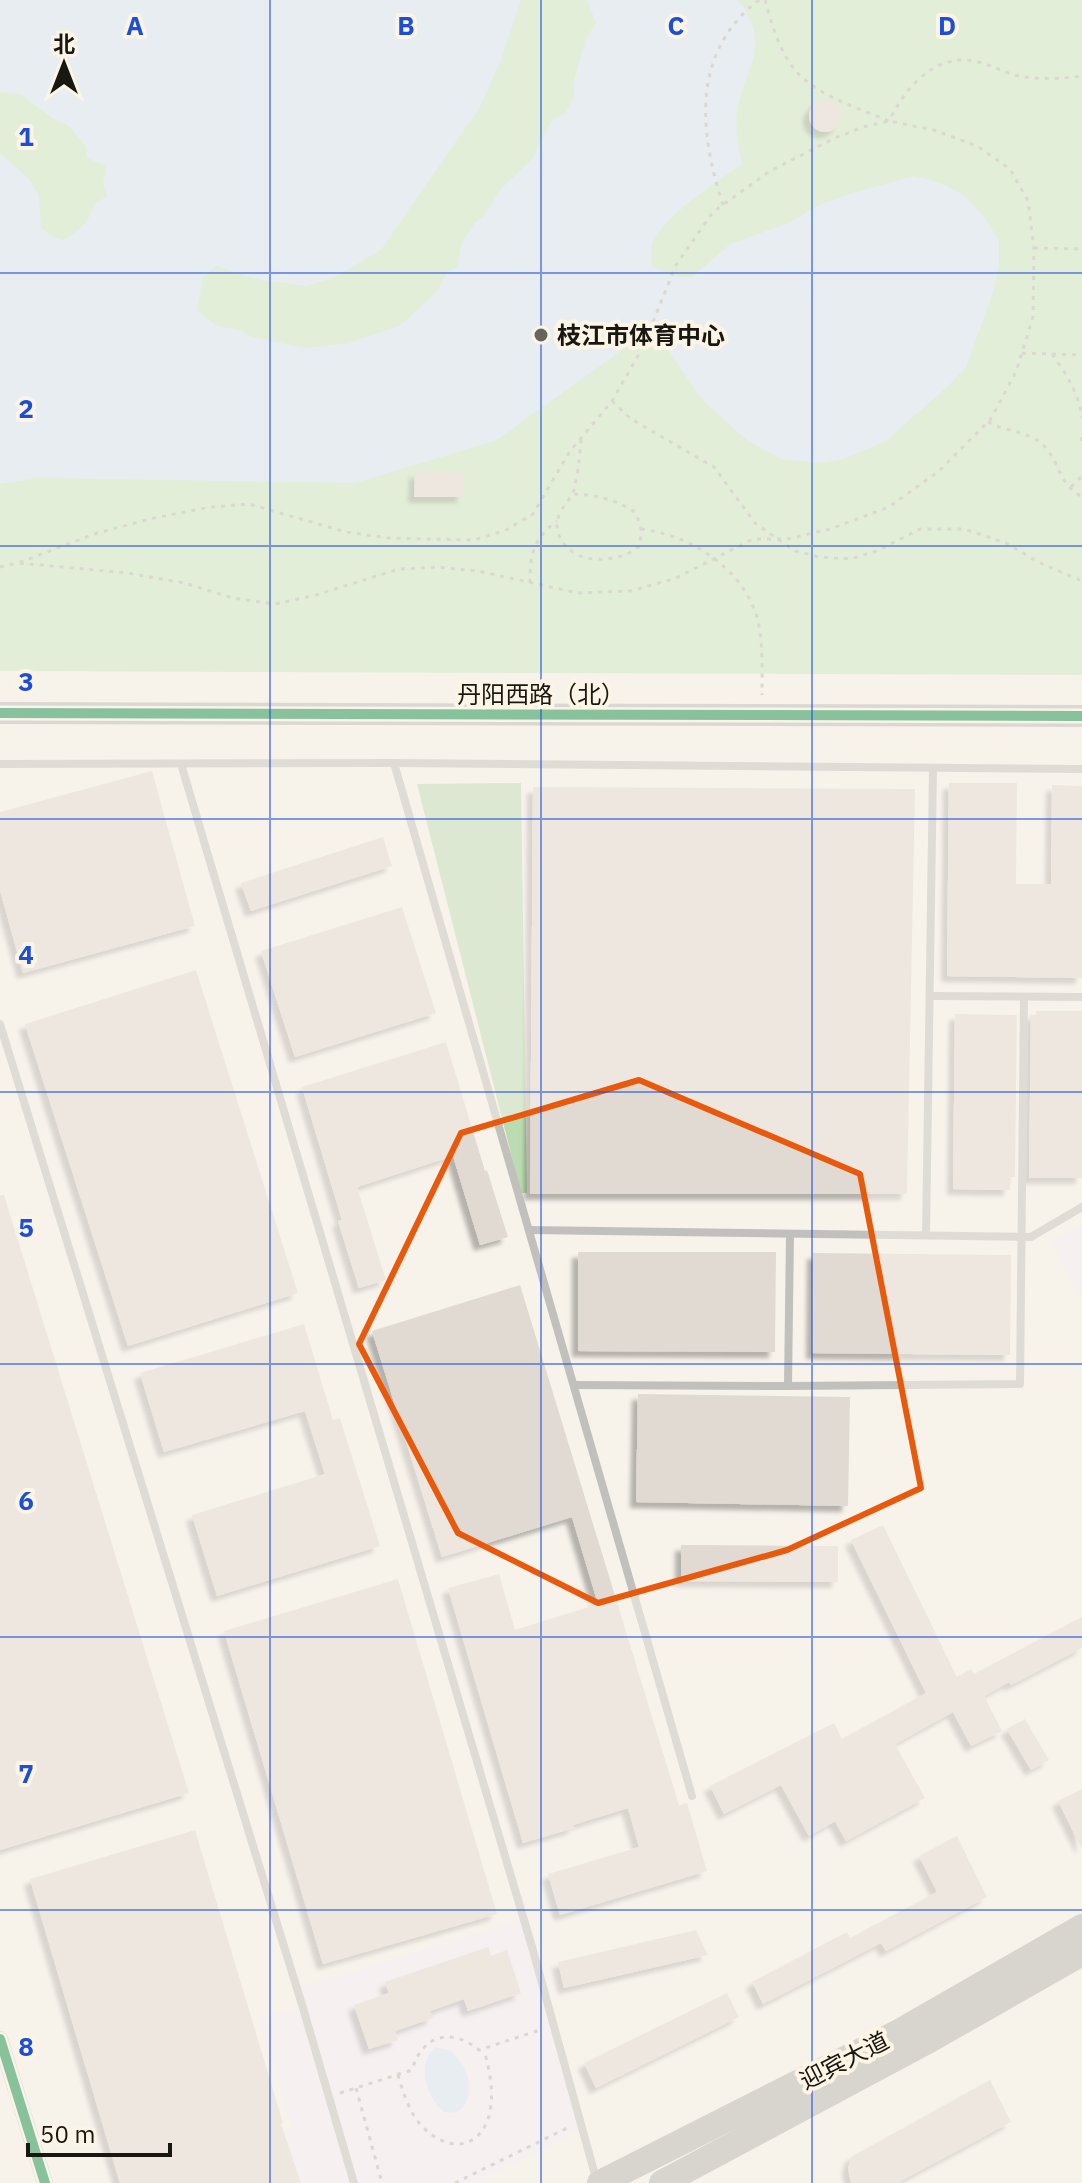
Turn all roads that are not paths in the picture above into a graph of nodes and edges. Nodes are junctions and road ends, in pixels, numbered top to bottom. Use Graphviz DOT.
graph roads {
  1 [pos="0,713"];
  2 [pos="1082,716"];
  3 [pos="394,763"];
  4 [pos="0,764"];
  5 [pos="181,764"];
  6 [pos="933,768"];
  7 [pos="1082,769"];
  8 [pos="931,996"];
  9 [pos="1024,997"];
  10 [pos="1082,997"];
  11 [pos="0,1024"];
  12 [pos="1082,1207"];
  13 [pos="529,1230"];
  14 [pos="790,1234"];
  15 [pos="926,1235"];
  16 [pos="1021,1237"];
  17 [pos="574,1385"];
  18 [pos="788,1386"];
  19 [pos="692,1796"];
  20 [pos="1082,1927"];
  21 [pos="1082,1953"];
  22 [pos="0,2039"];
  23 [pos="45,2183"];
  24 [pos="354,2183"];
  25 [pos="598,2183"];
  26 [pos="662,2183"];
  1 -- 2 [label="street, 丹阳西路（北）"];
  3 -- 5 [label="lane"];
  3 -- 6 [label="lane"];
  3 -- 13 [label="lane"];
  4 -- 5 [label="lane"];
  5 -- 25 [label="lane"];
  6 -- 7 [label="lane"];
  6 -- 8 [label="lane"];
  8 -- 9 [label="lane"];
  8 -- 15 [label="lane"];
  9 -- 10 [label="lane"];
  9 -- 16 [label="lane"];
  11 -- 24 [label="lane"];
  12 -- 16 [label="lane"];
  13 -- 14 [label="lane"];
  13 -- 17 [label="lane"];
  14 -- 15 [label="lane"];
  14 -- 18 [label="lane"];
  15 -- 16 [label="lane"];
  16 -- 18 [label="lane"];
  17 -- 18 [label="lane"];
  17 -- 19 [label="lane"];
  20 -- 25 [label="main road, 迎宾大道"];
  21 -- 26 [label="main road, 迎宾大道"];
  22 -- 23 [label="street"];
}
